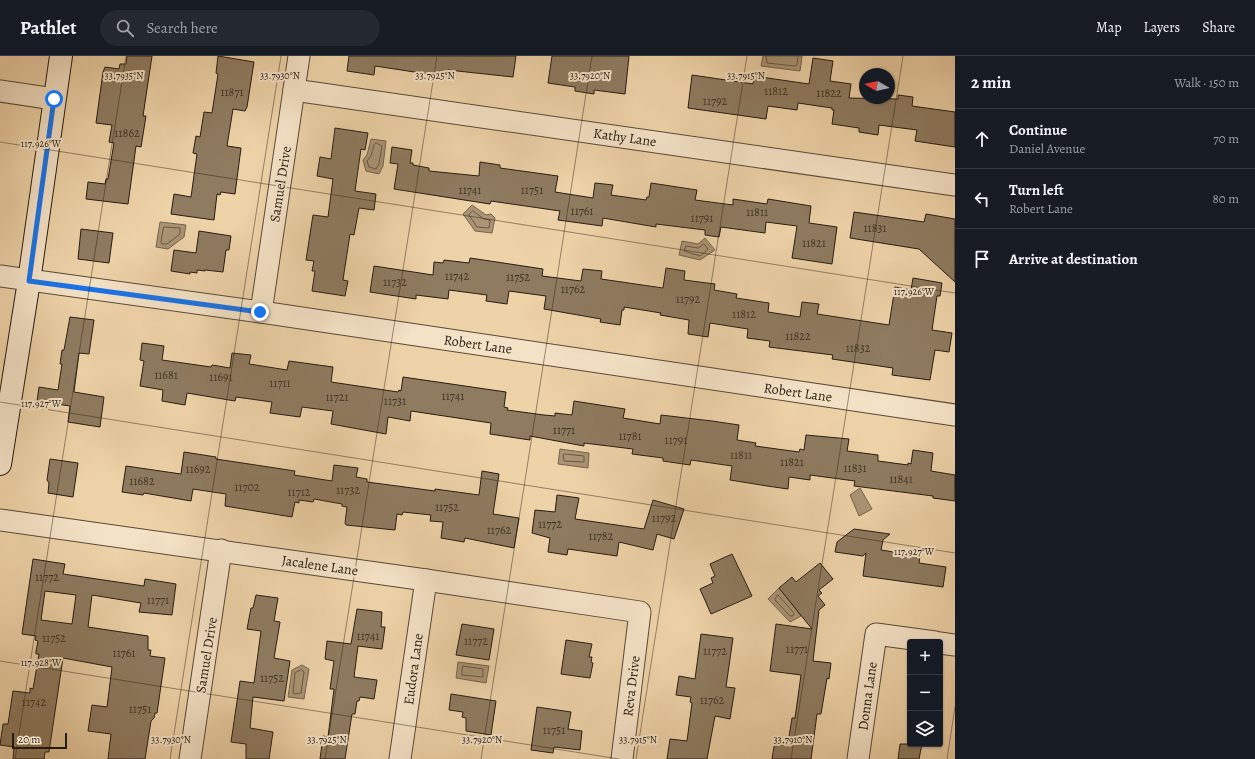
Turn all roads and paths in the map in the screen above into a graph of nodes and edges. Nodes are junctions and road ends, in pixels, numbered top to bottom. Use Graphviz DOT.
graph roads {
  1 [pos="61,56"];
  2 [pos="299,56"];
  3 [pos="294,90"];
  4 [pos="0,91"];
  5 [pos="54,99"];
  6 [pos="955,185"];
  7 [pos="0,276"];
  8 [pos="29,281"];
  9 [pos="260,312"];
  10 [pos="955,415"];
  11 [pos="0,464"];
  12 [pos="0,520"];
  13 [pos="221,550"];
  14 [pos="426,580"];
  15 [pos="640,612"];
  16 [pos="913,639"];
  17 [pos="943,643"];
  18 [pos="955,645"];
  19 [pos="190,759"];
  20 [pos="400,759"];
  21 [pos="622,759"];
  22 [pos="858,759"];
  1 -- 5 [label="street"];
  2 -- 3 [label="street, Samuel Drive"];
  3 -- 6 [label="street, Kathy Lane"];
  3 -- 9 [label="street, Samuel Drive"];
  4 -- 5 [label="street"];
  5 -- 8 [label="street"];
  7 -- 8 [label="street, Robert Lane"];
  8 -- 9 [label="street, Robert Lane"];
  8 -- 11 [label="street"];
  9 -- 10 [label="street, Robert Lane"];
  12 -- 13 [label="street, Jacalene Lane"];
  13 -- 14 [label="street, Jacalene Lane"];
  13 -- 19 [label="street, Samuel Drive"];
  14 -- 15 [label="street, Jacalene Lane"];
  14 -- 20 [label="street, Eudora Lane"];
  15 -- 21 [label="street, Reva Drive"];
  16 -- 22 [label="street, Donna Lane"];
  17 -- 18 [label="street"];
}
